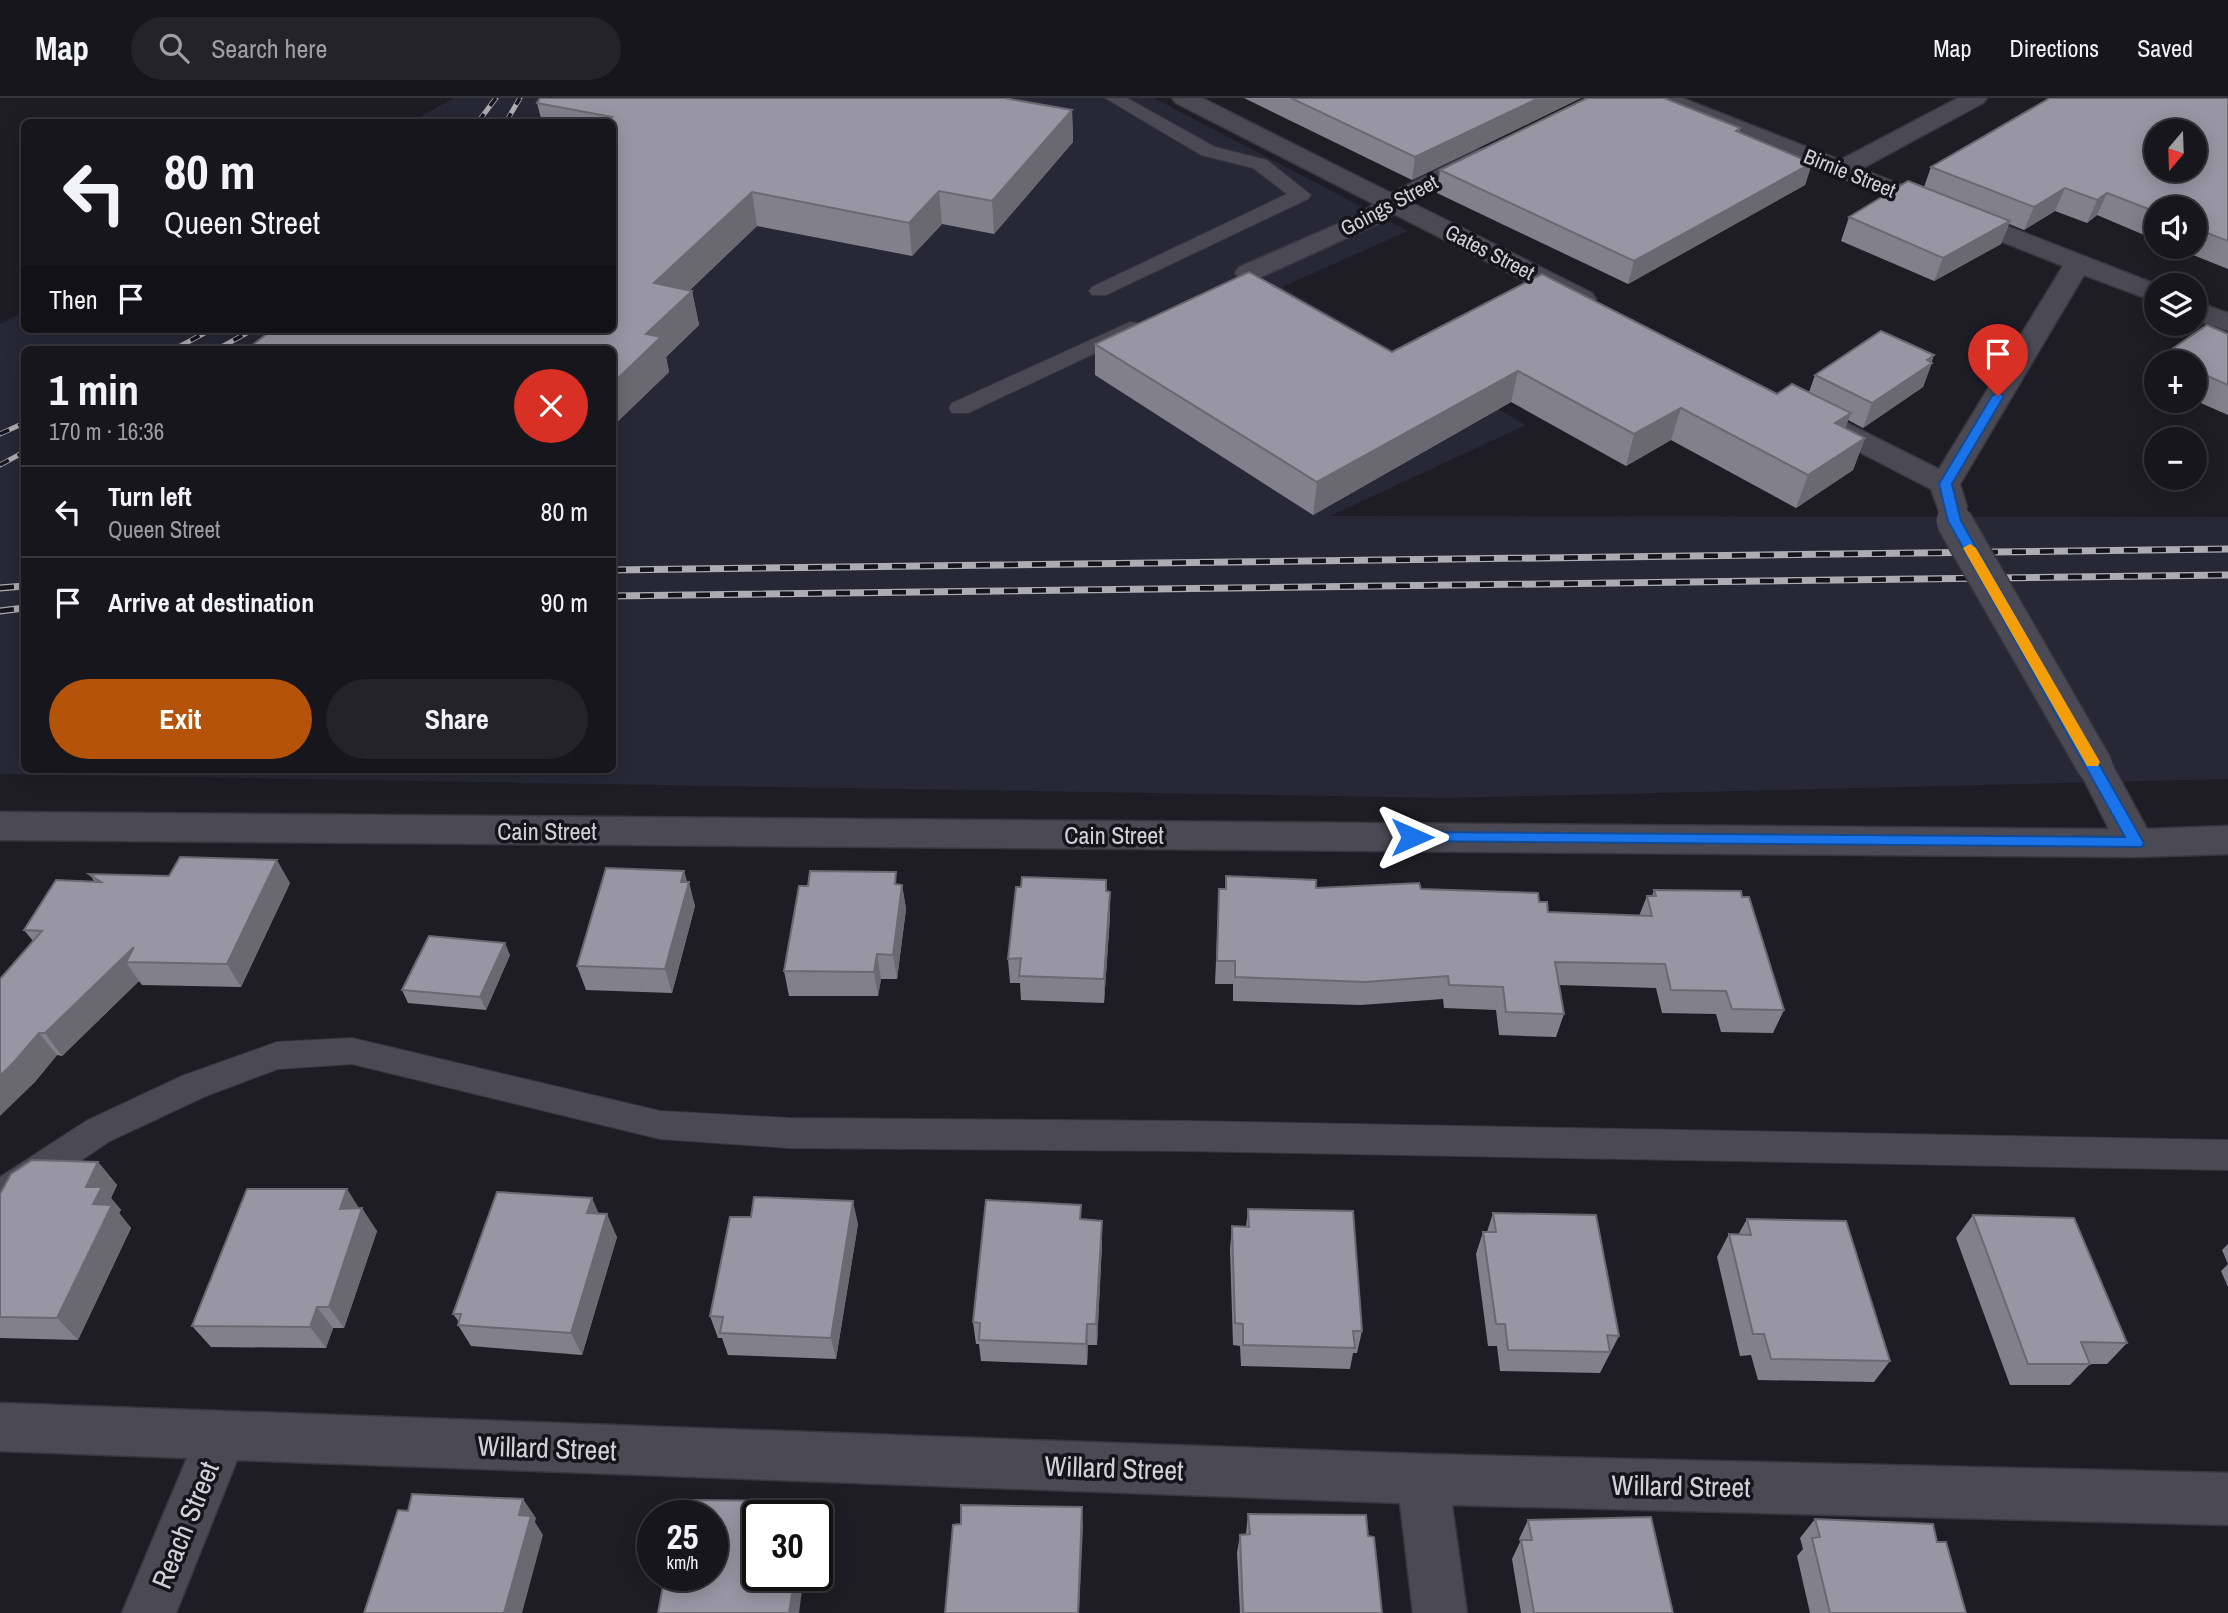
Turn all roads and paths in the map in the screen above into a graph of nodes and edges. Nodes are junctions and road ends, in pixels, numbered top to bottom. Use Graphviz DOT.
graph roads {
  1 [pos="1114,98"];
  2 [pos="1184,98"];
  3 [pos="1661,98"];
  4 [pos="1975,98"];
  5 [pos="1507,145"];
  6 [pos="1840,170"];
  7 [pos="1394,203"];
  8 [pos="2078,263"];
  9 [pos="1236,278"];
  10 [pos="2144,289"];
  11 [pos="1602,309"];
  12 [pos="2207,314"];
  13 [pos="2228,323"];
  14 [pos="960,408"];
  15 [pos="1798,409"];
  16 [pos="1945,484"];
  17 [pos="0,826"];
  18 [pos="2228,841"];
  19 [pos="2137,843"];
  20 [pos="2228,1155"];
  21 [pos="0,1196"];
  22 [pos="0,1427"];
  23 [pos="221,1437"];
  24 [pos="1423,1479"];
  25 [pos="2228,1499"];
  26 [pos="149,1613"];
  27 [pos="1440,1613"];
  1 -- 14 [label="lane"];
  2 -- 7 [label="street, Gates Street"];
  3 -- 6 [label="street, Birnie Street"];
  4 -- 6 [label="street"];
  5 -- 7 [label="street, Goings Street"];
  6 -- 8 [label="street, Birnie Street"];
  7 -- 9 [label="street, Goings Street"];
  7 -- 11 [label="street, Gates Street"];
  8 -- 10 [label="street, Birnie Street"];
  8 -- 16 [label="street"];
  12 -- 13 [label="street"];
  15 -- 16 [label="street"];
  16 -- 19 [label="street, bridge"];
  17 -- 19 [label="street, Cain Street"];
  18 -- 19 [label="street, Cain Street"];
  20 -- 21 [label="lane"];
  22 -- 23 [label="street, Willard Street"];
  23 -- 24 [label="street, Willard Street"];
  23 -- 26 [label="street, Reach Street"];
  24 -- 25 [label="street, Willard Street"];
  24 -- 27 [label="street"];
}
